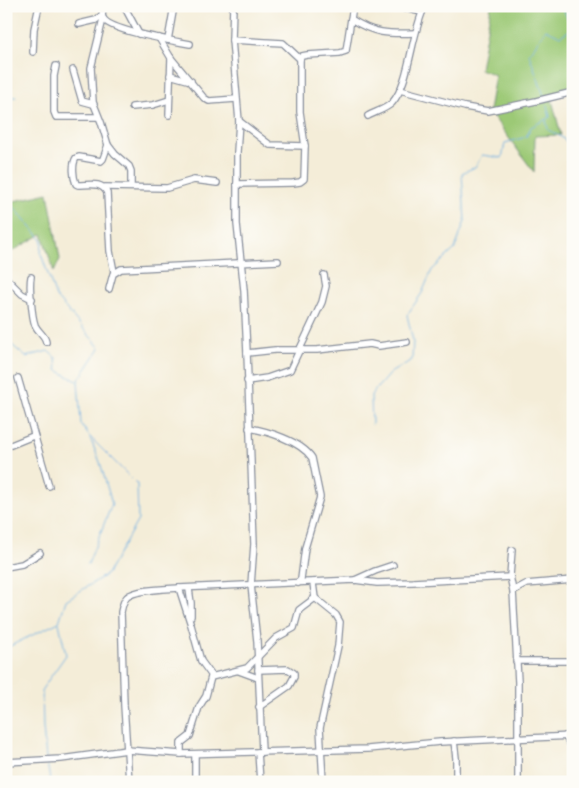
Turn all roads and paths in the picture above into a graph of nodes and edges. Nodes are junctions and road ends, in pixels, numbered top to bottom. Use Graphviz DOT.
graph roads {
  1 [pos="39,6"];
  2 [pos="104,6"];
  3 [pos="124,6"];
  4 [pos="174,6"];
  5 [pos="234,6"];
  6 [pos="353,6"];
  7 [pos="394,6"];
  8 [pos="423,9"];
  9 [pos="102,17"];
  10 [pos="351,19"];
  11 [pos="79,24"];
  12 [pos="415,33"];
  13 [pos="139,34"];
  14 [pos="159,38"];
  15 [pos="168,40"];
  16 [pos="232,40"];
  17 [pos="190,44"];
  18 [pos="33,52"];
  19 [pos="171,58"];
  20 [pos="300,59"];
  21 [pos="56,66"];
  22 [pos="73,70"];
  23 [pos="170,75"];
  24 [pos="191,81"];
  25 [pos="400,90"];
  26 [pos="573,92"];
  27 [pos="236,99"];
  28 [pos="169,100"];
  29 [pos="93,104"];
  30 [pos="132,107"];
  31 [pos="169,114"];
  32 [pos="368,116"];
  33 [pos="98,117"];
  34 [pos="239,121"];
  35 [pos="108,145"];
  36 [pos="304,146"];
  37 [pos="217,183"];
  38 [pos="237,184"];
  39 [pos="105,187"];
  40 [pos="131,187"];
  41 [pos="278,261"];
  42 [pos="240,262"];
  43 [pos="114,272"];
  44 [pos="324,275"];
  45 [pos="31,277"];
  46 [pos="6,278"];
  47 [pos="109,289"];
  48 [pos="32,299"];
  49 [pos="46,342"];
  50 [pos="407,342"];
  51 [pos="300,350"];
  52 [pos="247,353"];
  53 [pos="18,378"];
  54 [pos="247,381"];
  55 [pos="249,428"];
  56 [pos="33,436"];
  57 [pos="6,447"];
  58 [pos="48,486"];
  59 [pos="512,550"];
  60 [pos="40,553"];
  61 [pos="393,565"];
  62 [pos="6,567"];
  63 [pos="510,577"];
  64 [pos="355,580"];
  65 [pos="573,580"];
  66 [pos="313,582"];
  67 [pos="298,583"];
  68 [pos="251,585"];
  69 [pos="179,588"];
  70 [pos="189,589"];
  71 [pos="513,591"];
  72 [pos="315,598"];
  73 [pos="191,625"];
  74 [pos="257,656"];
  75 [pos="516,661"];
  76 [pos="573,661"];
  77 [pos="258,670"];
  78 [pos="236,671"];
  79 [pos="212,676"];
  80 [pos="258,678"];
  81 [pos="259,707"];
  82 [pos="565,736"];
  83 [pos="573,736"];
  84 [pos="519,738"];
  85 [pos="454,741"];
  86 [pos="573,748"];
  87 [pos="127,750"];
  88 [pos="320,750"];
  89 [pos="260,752"];
  90 [pos="181,754"];
  91 [pos="195,754"];
  92 [pos="6,762"];
  93 [pos="194,780"];
  94 [pos="129,782"];
  95 [pos="260,782"];
  96 [pos="323,782"];
  97 [pos="456,782"];
  98 [pos="518,782"];
  1 -- 18 [label="street"];
  2 -- 9 [label="street"];
  3 -- 13 [label="street"];
  4 -- 15 [label="street"];
  5 -- 16 [label="street"];
  6 -- 10 [label="street"];
  7 -- 8 [label="street"];
  8 -- 12 [label="street"];
  9 -- 11 [label="street"];
  9 -- 13 [label="street"];
  9 -- 29 [label="street"];
  10 -- 12 [label="street"];
  10 -- 20 [label="street"];
  12 -- 25 [label="street"];
  13 -- 14 [label="street"];
  14 -- 15 [label="street"];
  14 -- 19 [label="street"];
  15 -- 17 [label="street"];
  16 -- 20 [label="street"];
  16 -- 27 [label="street"];
  19 -- 23 [label="street"];
  19 -- 24 [label="street"];
  20 -- 36 [label="street"];
  21 -- 33 [label="street"];
  22 -- 29 [label="street"];
  23 -- 24 [label="street"];
  23 -- 28 [label="street"];
  24 -- 27 [label="street"];
  25 -- 26 [label="street"];
  25 -- 32 [label="street"];
  27 -- 34 [label="street"];
  28 -- 30 [label="street"];
  28 -- 31 [label="street"];
  29 -- 33 [label="street"];
  33 -- 35 [label="street"];
  34 -- 36 [label="street"];
  34 -- 38 [label="street"];
  35 -- 39 [label="street"];
  35 -- 40 [label="street"];
  36 -- 38 [label="street"];
  37 -- 40 [label="street"];
  38 -- 42 [label="street"];
  39 -- 40 [label="street"];
  39 -- 43 [label="street"];
  41 -- 42 [label="street"];
  42 -- 43 [label="street"];
  42 -- 52 [label="street"];
  43 -- 47 [label="street"];
  44 -- 51 [label="street"];
  45 -- 48 [label="street"];
  46 -- 48 [label="street"];
  48 -- 49 [label="street"];
  50 -- 51 [label="street"];
  51 -- 52 [label="street"];
  51 -- 54 [label="street"];
  52 -- 54 [label="street"];
  53 -- 56 [label="street"];
  54 -- 55 [label="street"];
  55 -- 67 [label="street"];
  55 -- 68 [label="street"];
  56 -- 57 [label="street"];
  56 -- 58 [label="street"];
  59 -- 63 [label="street"];
  60 -- 62 [label="street"];
  61 -- 64 [label="street"];
  63 -- 64 [label="street"];
  63 -- 71 [label="street"];
  64 -- 66 [label="street"];
  65 -- 71 [label="street"];
  66 -- 67 [label="street"];
  66 -- 72 [label="street"];
  67 -- 68 [label="street"];
  68 -- 70 [label="street"];
  68 -- 74 [label="street"];
  69 -- 70 [label="street"];
  69 -- 73 [label="street"];
  69 -- 87 [label="street"];
  70 -- 73 [label="street"];
  71 -- 75 [label="street"];
  72 -- 74 [label="street"];
  72 -- 88 [label="street"];
  73 -- 79 [label="street"];
  74 -- 77 [label="street"];
  74 -- 78 [label="street"];
  75 -- 76 [label="street"];
  75 -- 84 [label="street"];
  77 -- 80 [label="street"];
  77 -- 81 [label="street"];
  78 -- 79 [label="street"];
  78 -- 80 [label="street"];
  79 -- 90 [label="street"];
  80 -- 81 [label="street"];
  81 -- 89 [label="street"];
  82 -- 83 [label="street"];
  82 -- 84 [label="street"];
  82 -- 86 [label="street"];
  84 -- 85 [label="street"];
  84 -- 98 [label="street"];
  85 -- 88 [label="street"];
  85 -- 97 [label="street"];
  87 -- 90 [label="street"];
  87 -- 92 [label="street"];
  87 -- 94 [label="street"];
  88 -- 89 [label="street"];
  88 -- 96 [label="street"];
  89 -- 91 [label="street"];
  89 -- 95 [label="street"];
  90 -- 91 [label="street"];
  91 -- 93 [label="street"];
}
